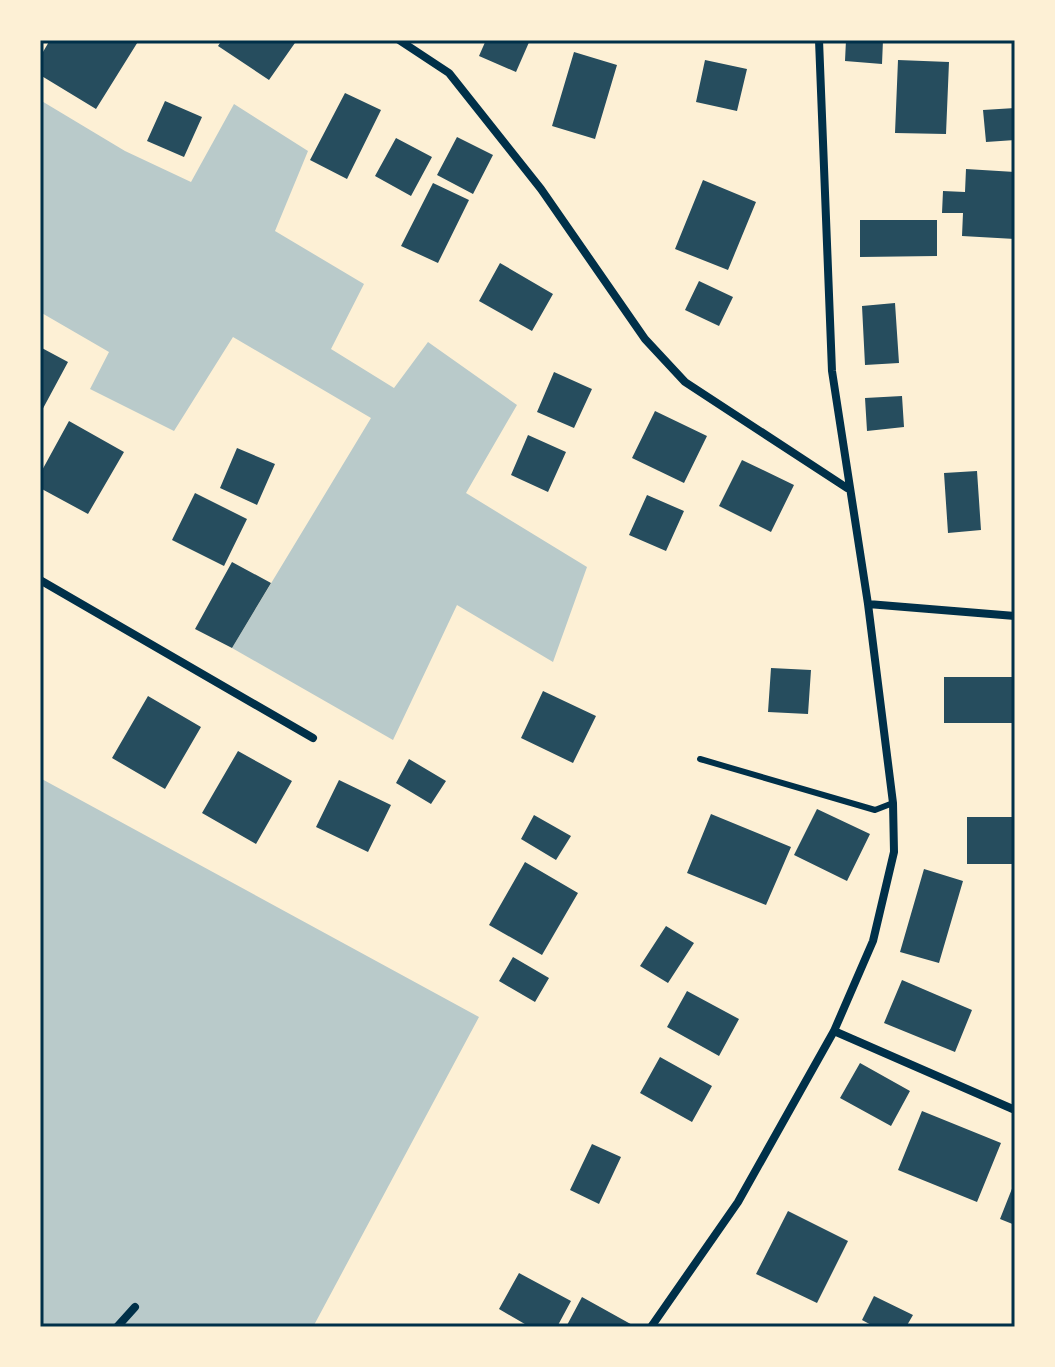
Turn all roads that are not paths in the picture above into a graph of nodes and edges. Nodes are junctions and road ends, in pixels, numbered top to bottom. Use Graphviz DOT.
graph roads {
  1 [pos="399,40"];
  2 [pos="819,40"];
  3 [pos="847,488"];
  4 [pos="40,580"];
  5 [pos="868,604"];
  6 [pos="1015,616"];
  7 [pos="313,738"];
  8 [pos="700,759"];
  9 [pos="893,803"];
  10 [pos="834,1031"];
  11 [pos="1015,1110"];
  12 [pos="135,1307"];
  13 [pos="117,1327"];
  14 [pos="651,1327"];
  1 -- 3 [label="street"];
  2 -- 3 [label="street"];
  3 -- 5 [label="street"];
  4 -- 7 [label="street"];
  5 -- 6 [label="street"];
  5 -- 9 [label="street"];
  8 -- 9 [label="lane"];
  9 -- 10 [label="street"];
  10 -- 11 [label="street"];
  10 -- 14 [label="street"];
  12 -- 13 [label="street"];
}
